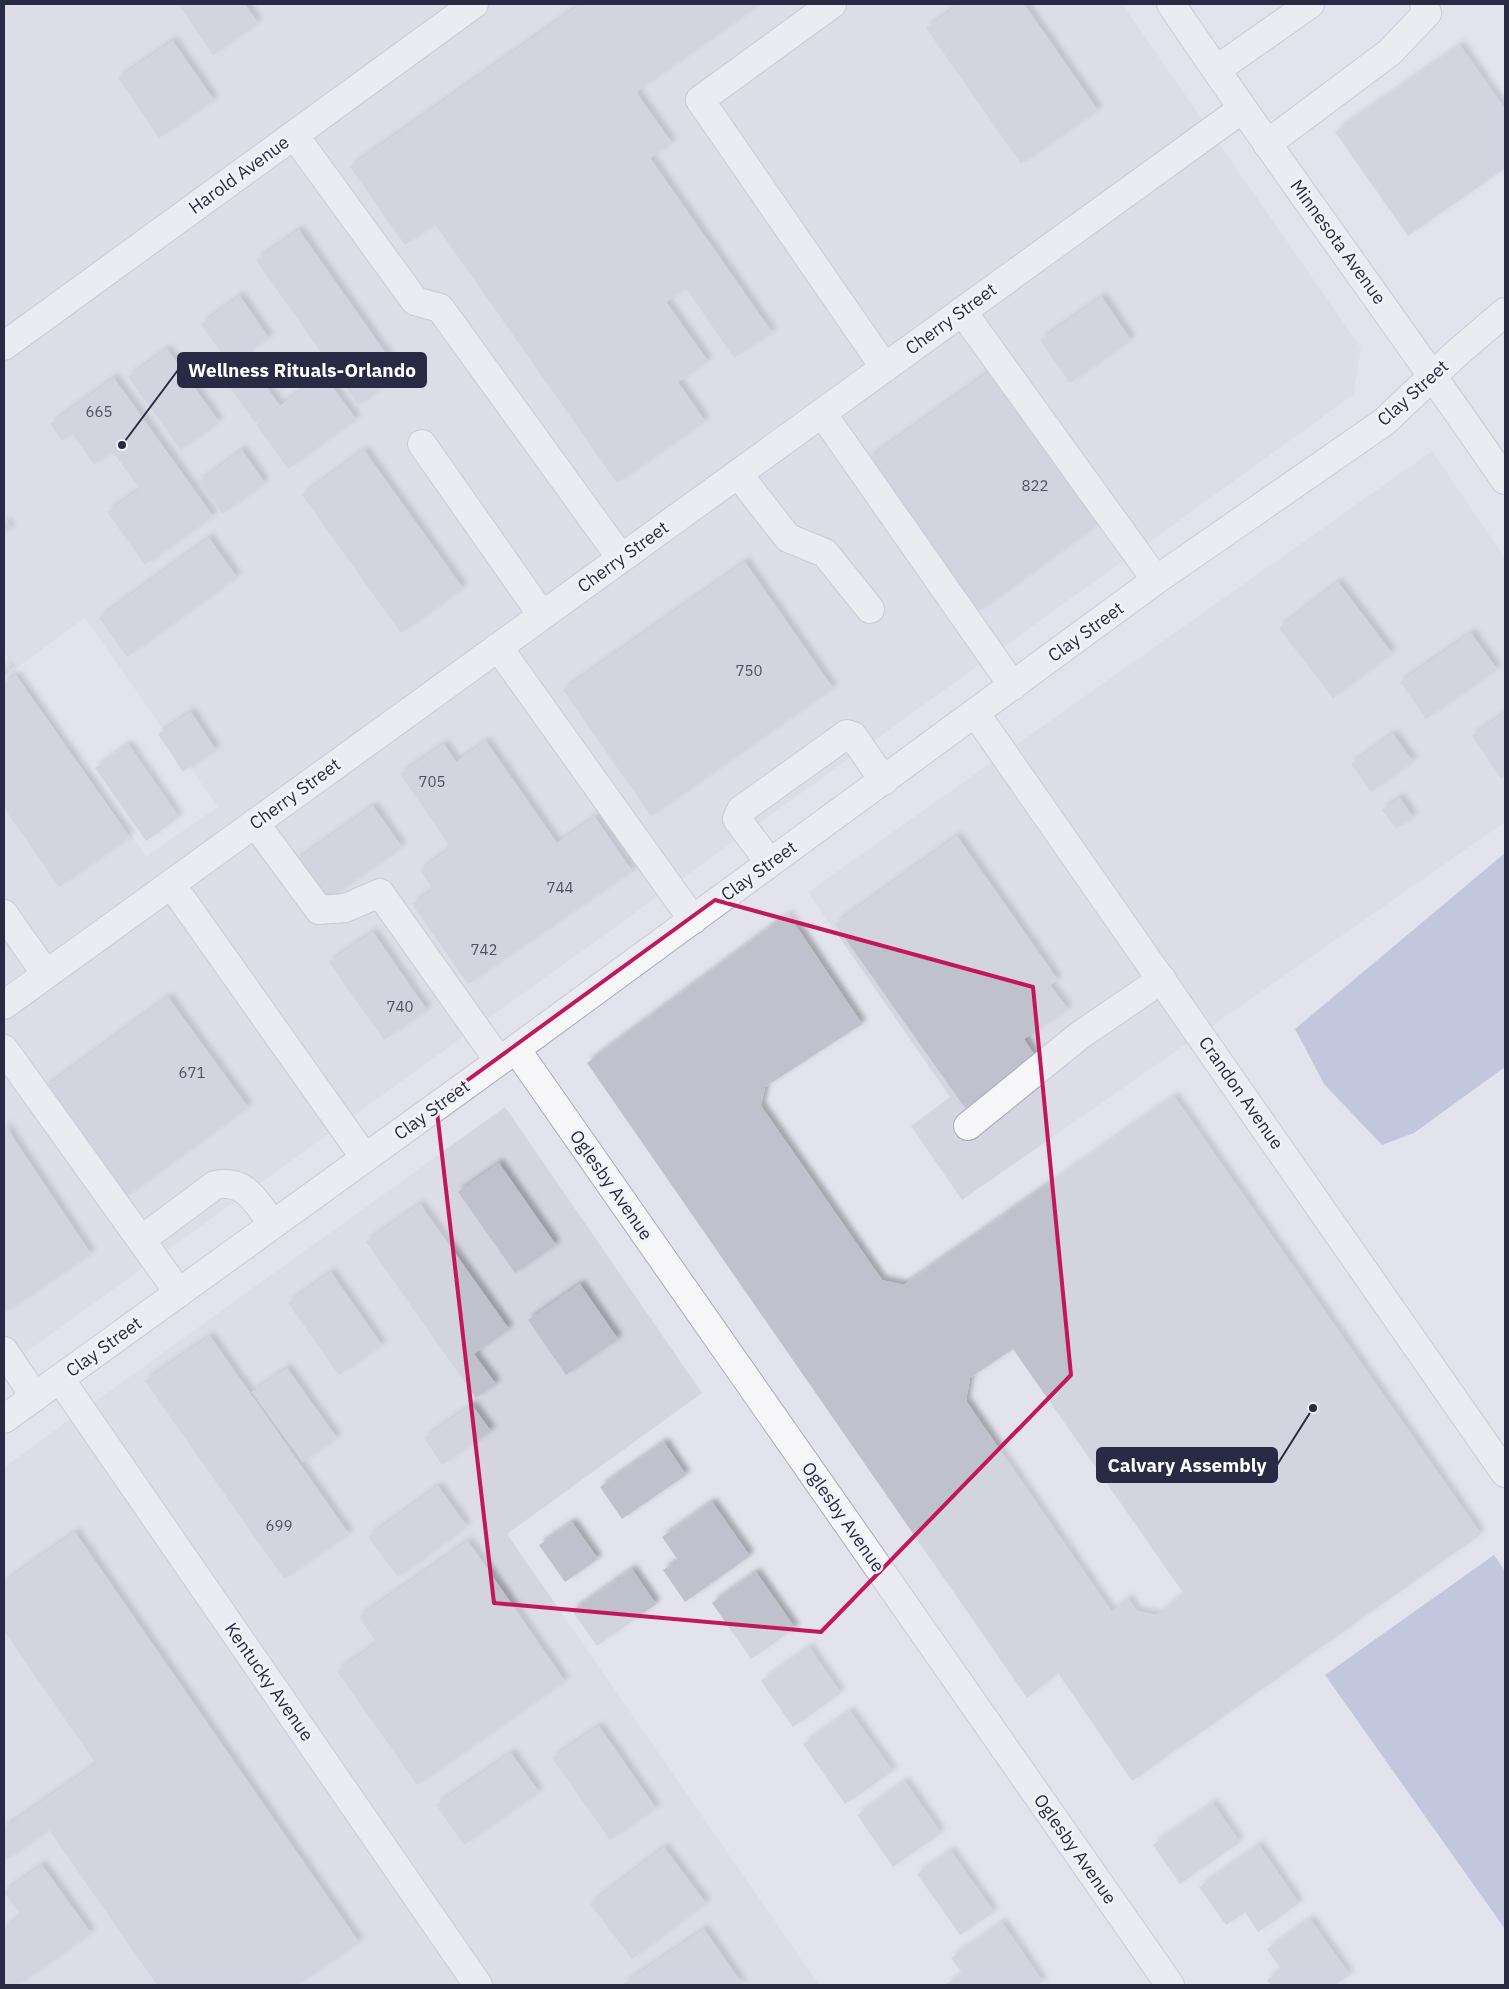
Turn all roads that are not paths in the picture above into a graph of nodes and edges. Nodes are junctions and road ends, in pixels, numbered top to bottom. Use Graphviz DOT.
graph roads {
  1 [pos="474,4"];
  2 [pos="832,4"];
  3 [pos="1171,4"];
  4 [pos="1310,4"];
  5 [pos="1425,9"];
  6 [pos="1216,70"];
  7 [pos="1242,109"];
  8 [pos="294,135"];
  9 [pos="1267,144"];
  10 [pos="962,311"];
  11 [pos="1505,312"];
  12 [pos="4,346"];
  13 [pos="885,368"];
  14 [pos="1433,375"];
  15 [pos="822,413"];
  16 [pos="422,444"];
  17 [pos="738,474"];
  18 [pos="1505,480"];
  19 [pos="621,558"];
  20 [pos="1156,580"];
  21 [pos="870,609"];
  22 [pos="542,615"];
  23 [pos="498,647"];
  24 [pos="1013,686"];
  25 [pos="976,714"];
  26 [pos="884,781"];
  27 [pos="255,823"];
  28 [pos="770,863"];
  29 [pos="171,884"];
  30 [pos="4,914"];
  31 [pos="693,920"];
  32 [pos="46,974"];
  33 [pos="1162,979"];
  34 [pos="4,1005"];
  35 [pos="4,1049"];
  36 [pos="508,1055"];
  37 [pos="968,1126"];
  38 [pos="365,1158"];
  39 [pos="273,1224"];
  40 [pos="141,1240"];
  41 [pos="178,1293"];
  42 [pos="4,1351"];
  43 [pos="60,1379"];
  44 [pos="35,1397"];
  45 [pos="4,1419"];
  46 [pos="1505,1473"];
  47 [pos="478,1985"];
  48 [pos="1170,1985"];
  1 -- 8 [label="street, Harold Avenue"];
  2 -- 13 [label="street"];
  3 -- 6 [label="street, Minnesota Avenue"];
  4 -- 6 [label="street"];
  5 -- 9 [label="street"];
  6 -- 7 [label="street, Minnesota Avenue"];
  7 -- 9 [label="street, Minnesota Avenue"];
  7 -- 10 [label="street, Cherry Street"];
  8 -- 12 [label="street, Harold Avenue"];
  8 -- 19 [label="street"];
  9 -- 14 [label="street, Minnesota Avenue"];
  10 -- 13 [label="street, Cherry Street"];
  10 -- 20 [label="street"];
  11 -- 14 [label="street, Clay Street"];
  13 -- 15 [label="street, Cherry Street"];
  14 -- 18 [label="street, Minnesota Avenue"];
  14 -- 20 [label="street, Clay Street"];
  15 -- 17 [label="street, Cherry Street"];
  15 -- 24 [label="street"];
  16 -- 22 [label="street"];
  17 -- 19 [label="street, Cherry Street"];
  17 -- 21 [label="street"];
  19 -- 22 [label="street, Cherry Street"];
  20 -- 24 [label="street, Clay Street"];
  22 -- 23 [label="street, Cherry Street"];
  23 -- 27 [label="street, Cherry Street"];
  23 -- 31 [label="street"];
  24 -- 25 [label="street, Clay Street"];
  25 -- 26 [label="street, Clay Street"];
  25 -- 33 [label="street, Crandon Avenue"];
  26 -- 28 [label="street, Clay Street"];
  26 -- 28 [label="street"];
  27 -- 29 [label="street, Cherry Street"];
  27 -- 36 [label="street, Oglesby Avenue"];
  28 -- 31 [label="street, Clay Street"];
  29 -- 32 [label="street, Cherry Street"];
  29 -- 38 [label="street"];
  30 -- 32 [label="street"];
  31 -- 36 [label="street, Clay Street"];
  32 -- 34 [label="street, Cherry Street"];
  33 -- 37 [label="street"];
  33 -- 46 [label="street, Crandon Avenue"];
  35 -- 40 [label="street"];
  36 -- 38 [label="street, Clay Street"];
  36 -- 48 [label="street, Oglesby Avenue"];
  38 -- 39 [label="street, Clay Street"];
  39 -- 40 [label="street"];
  39 -- 41 [label="street, Clay Street"];
  40 -- 41 [label="street"];
  41 -- 43 [label="street, Clay Street"];
  42 -- 44 [label="street"];
  43 -- 44 [label="street, Clay Street"];
  43 -- 47 [label="street, Kentucky Avenue"];
  44 -- 45 [label="street, Clay Street"];
}
